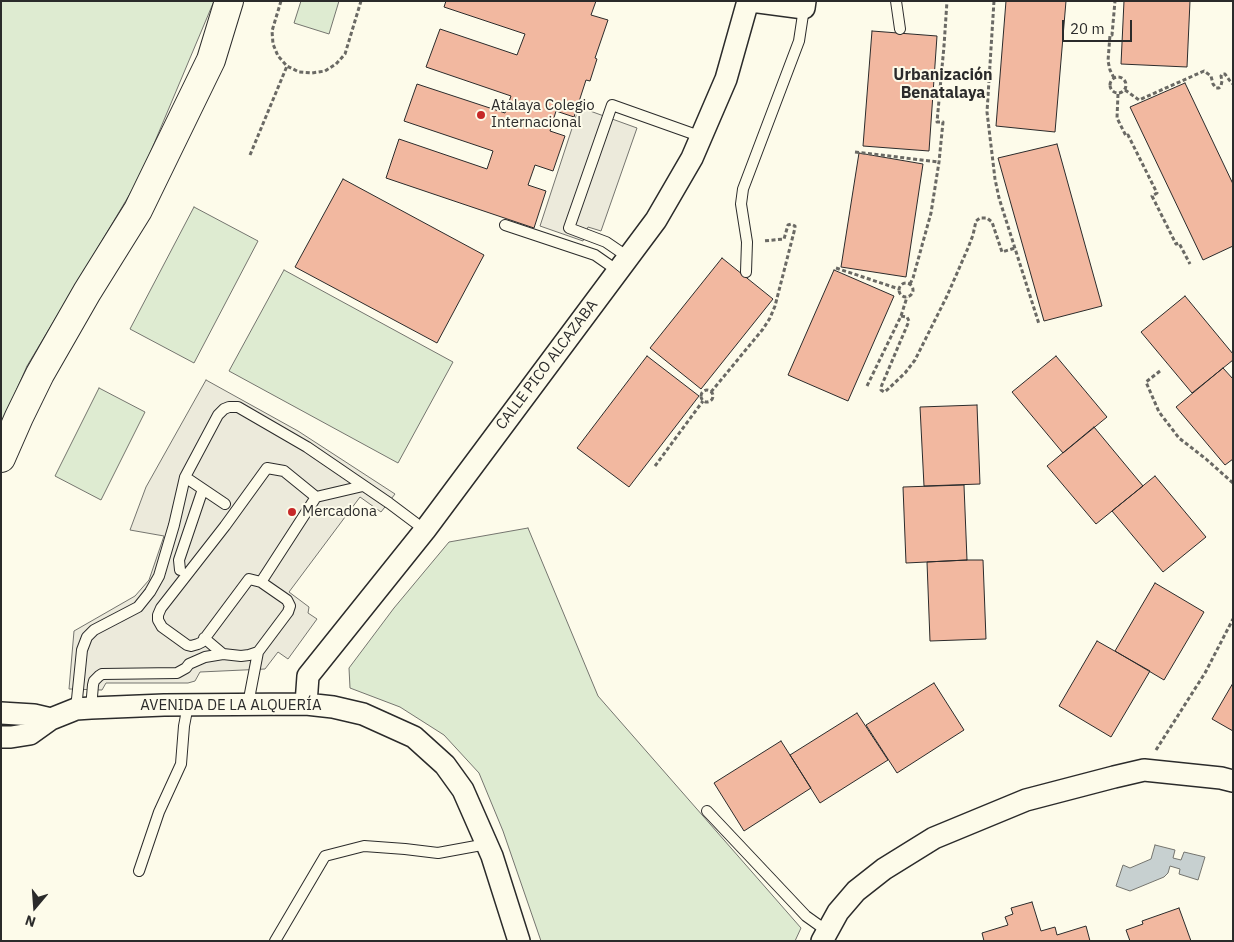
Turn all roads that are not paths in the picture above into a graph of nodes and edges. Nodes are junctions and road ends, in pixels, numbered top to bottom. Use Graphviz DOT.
graph roads {
  1 [pos="229,1"];
  2 [pos="749,1"];
  3 [pos="896,1"];
  4 [pos="804,5"];
  5 [pos="900,29"];
  6 [pos="702,136"];
  7 [pos="505,225"];
  8 [pos="623,264"];
  9 [pos="746,272"];
  10 [pos="1,458"];
  11 [pos="185,477"];
  12 [pos="363,486"];
  13 [pos="203,489"];
  14 [pos="316,497"];
  15 [pos="225,504"];
  16 [pos="425,530"];
  17 [pos="180,570"];
  18 [pos="261,582"];
  19 [pos="204,638"];
  20 [pos="258,652"];
  21 [pos="223,654"];
  22 [pos="248,704"];
  23 [pos="306,704"];
  24 [pos="188,705"];
  25 [pos="84,708"];
  26 [pos="1,713"];
  27 [pos="51,720"];
  28 [pos="1,737"];
  29 [pos="1233,781"];
  30 [pos="707,811"];
  31 [pos="487,844"];
  32 [pos="139,871"];
  33 [pos="824,936"];
  34 [pos="275,941"];
  35 [pos="520,941"];
  1 -- 10 [label="main road"];
  2 -- 4 [label="street"];
  2 -- 6 [label="street, CALLE PICO ALCAZABA"];
  3 -- 5 [label="lane"];
  4 -- 9 [label="lane"];
  6 -- 8 [label="street, CALLE PICO ALCAZABA"];
  6 -- 8 [label="lane"];
  7 -- 8 [label="lane"];
  8 -- 16 [label="street, CALLE PICO ALCAZABA"];
  11 -- 12 [label="lane"];
  11 -- 13 [label="lane"];
  11 -- 25 [label="lane"];
  12 -- 14 [label="lane"];
  12 -- 16 [label="lane"];
  13 -- 15 [label="lane"];
  13 -- 17 [label="lane"];
  14 -- 18 [label="lane"];
  14 -- 19 [label="lane"];
  16 -- 23 [label="street, CALLE PICO ALCAZABA"];
  18 -- 19 [label="lane"];
  18 -- 20 [label="lane"];
  19 -- 21 [label="lane"];
  20 -- 21 [label="lane"];
  20 -- 22 [label="lane"];
  21 -- 25 [label="lane"];
  22 -- 23 [label="street, AVENIDA DE LA ALQUERÍA"];
  22 -- 24 [label="street, AVENIDA DE LA ALQUERÍA"];
  23 -- 31 [label="street, AVENIDA DE LA ALQUERÍA"];
  24 -- 25 [label="street, AVENIDA DE LA ALQUERÍA"];
  24 -- 32 [label="lane"];
  25 -- 27 [label="street, AVENIDA DE LA ALQUERÍA"];
  26 -- 27 [label="street"];
  27 -- 28 [label="street, AVENIDA DE LA ALQUERÍA"];
  29 -- 33 [label="street"];
  30 -- 33 [label="lane"];
  31 -- 34 [label="lane"];
  31 -- 35 [label="street, AVENIDA DE LA ALQUERÍA"];
}
